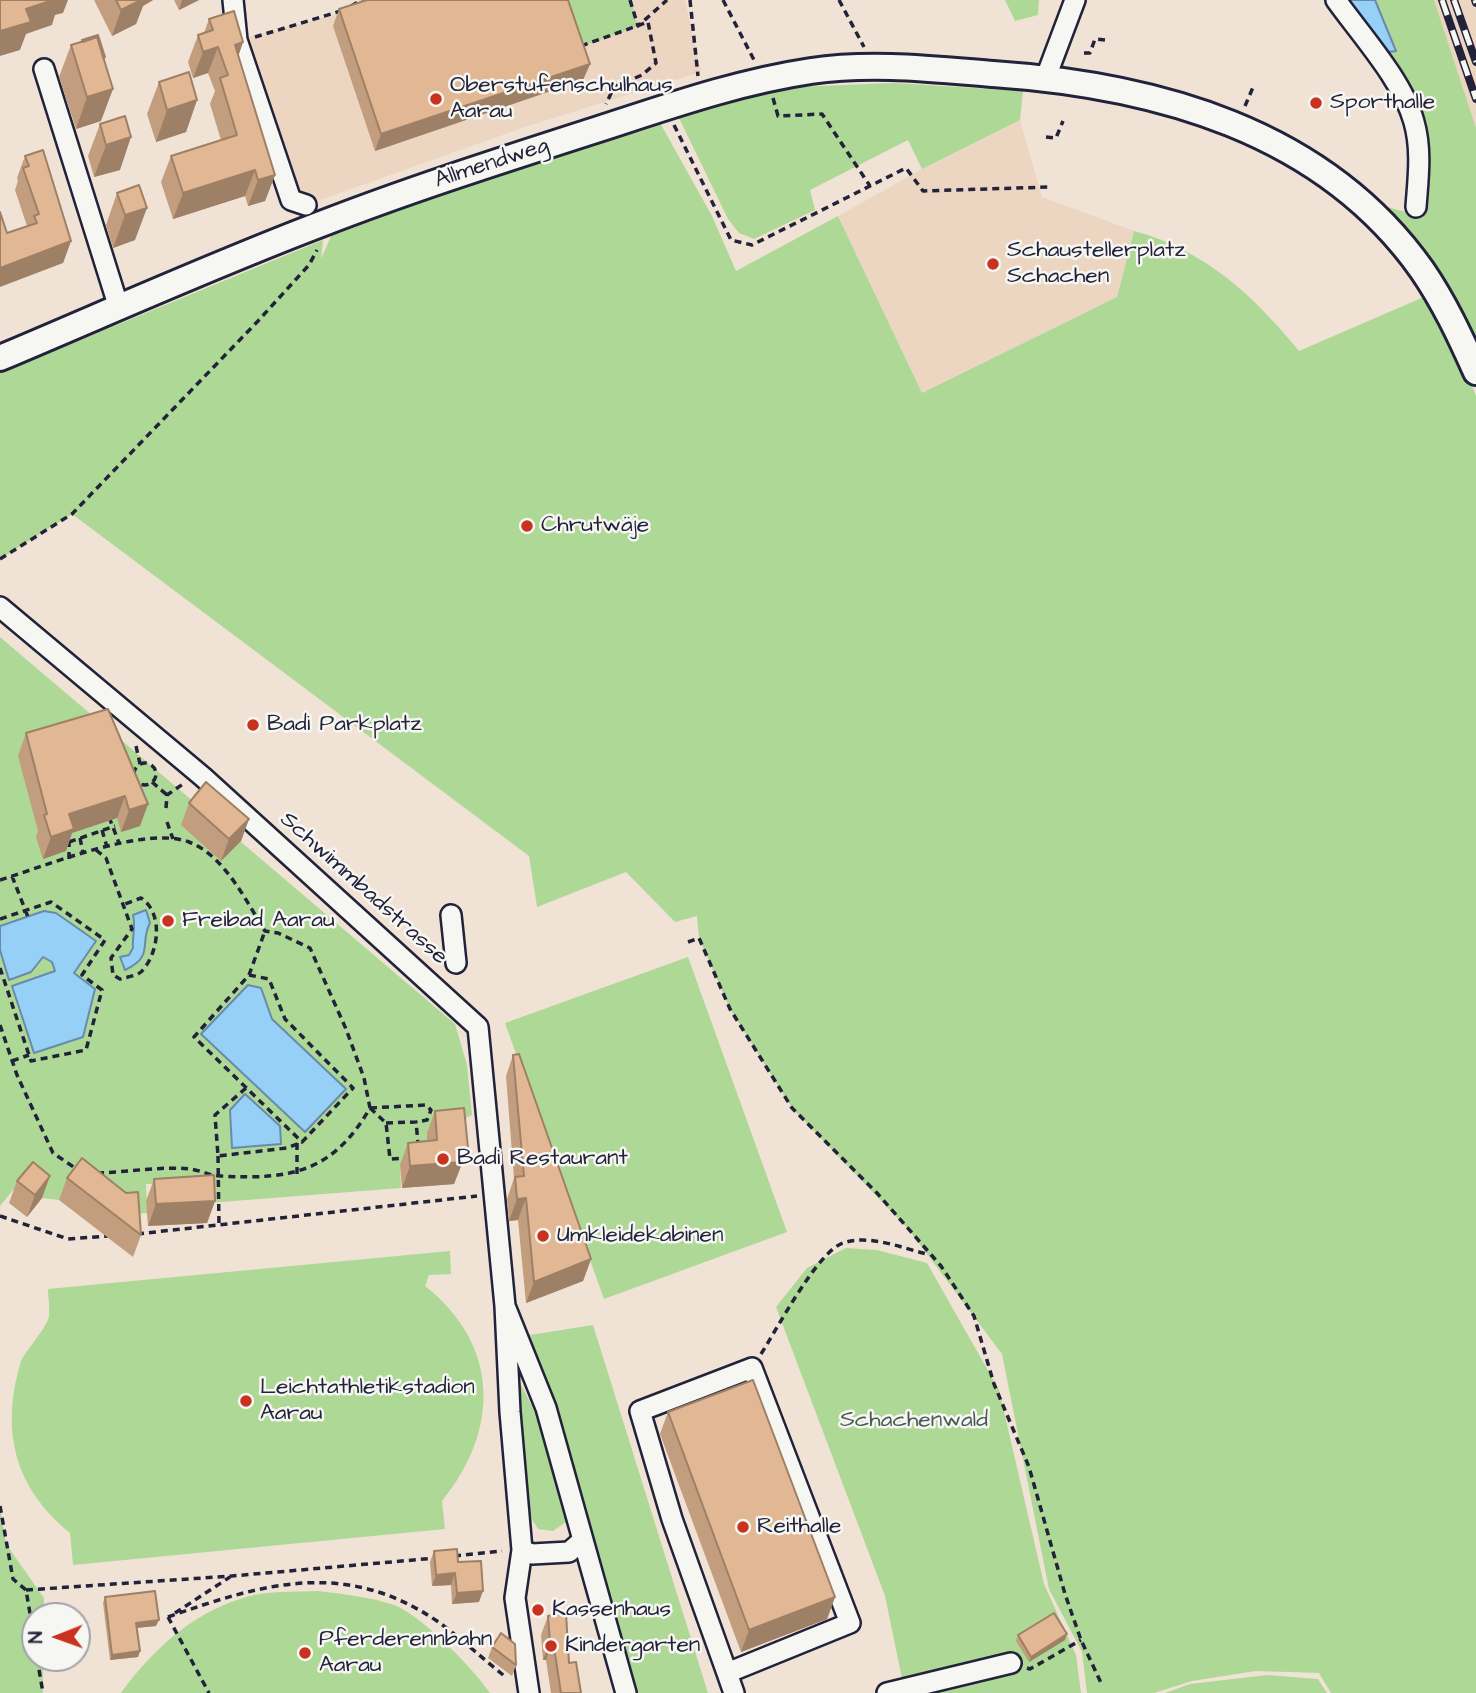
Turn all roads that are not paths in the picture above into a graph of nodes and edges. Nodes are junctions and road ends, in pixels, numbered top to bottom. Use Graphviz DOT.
graph roads {
  1 [pos="233,0"];
  2 [pos="1075,0"];
  3 [pos="1336,0"];
  4 [pos="44,69"];
  5 [pos="1046,77"];
  6 [pos="1416,207"];
  7 [pos="305,215"];
  8 [pos="119,308"];
  9 [pos="0,358"];
  10 [pos="1476,372"];
  11 [pos="0,607"];
  12 [pos="451,915"];
  13 [pos="456,963"];
  14 [pos="505,1306"];
  15 [pos="583,1540"];
  16 [pos="522,1550"];
  17 [pos="1012,1663"];
  18 [pos="727,1673"];
  19 [pos="522,1689"];
  20 [pos="626,1693"];
  21 [pos="734,1693"];
  22 [pos="887,1693"];
  1 -- 7 [label="street"];
  2 -- 5 [label="street"];
  3 -- 6 [label="street"];
  4 -- 8 [label="street"];
  5 -- 7 [label="main road, Allmendweg"];
  5 -- 10 [label="main road, Allmendweg"];
  7 -- 8 [label="main road, Allmendweg"];
  8 -- 9 [label="main road, Allmendweg"];
  11 -- 14 [label="street, Schwimmbadstrasse"];
  12 -- 13 [label="street"];
  14 -- 15 [label="street, Schwimmbadstrasse"];
  14 -- 16 [label="street, Schwimmbadstrasse"];
  15 -- 16 [label="street"];
  15 -- 20 [label="street, Schwimmbadstrasse"];
  16 -- 19 [label="street, Schwimmbadstrasse"];
  17 -- 22 [label="street"];
  18 -- 18 [label="street"];
  18 -- 21 [label="street"];
}
